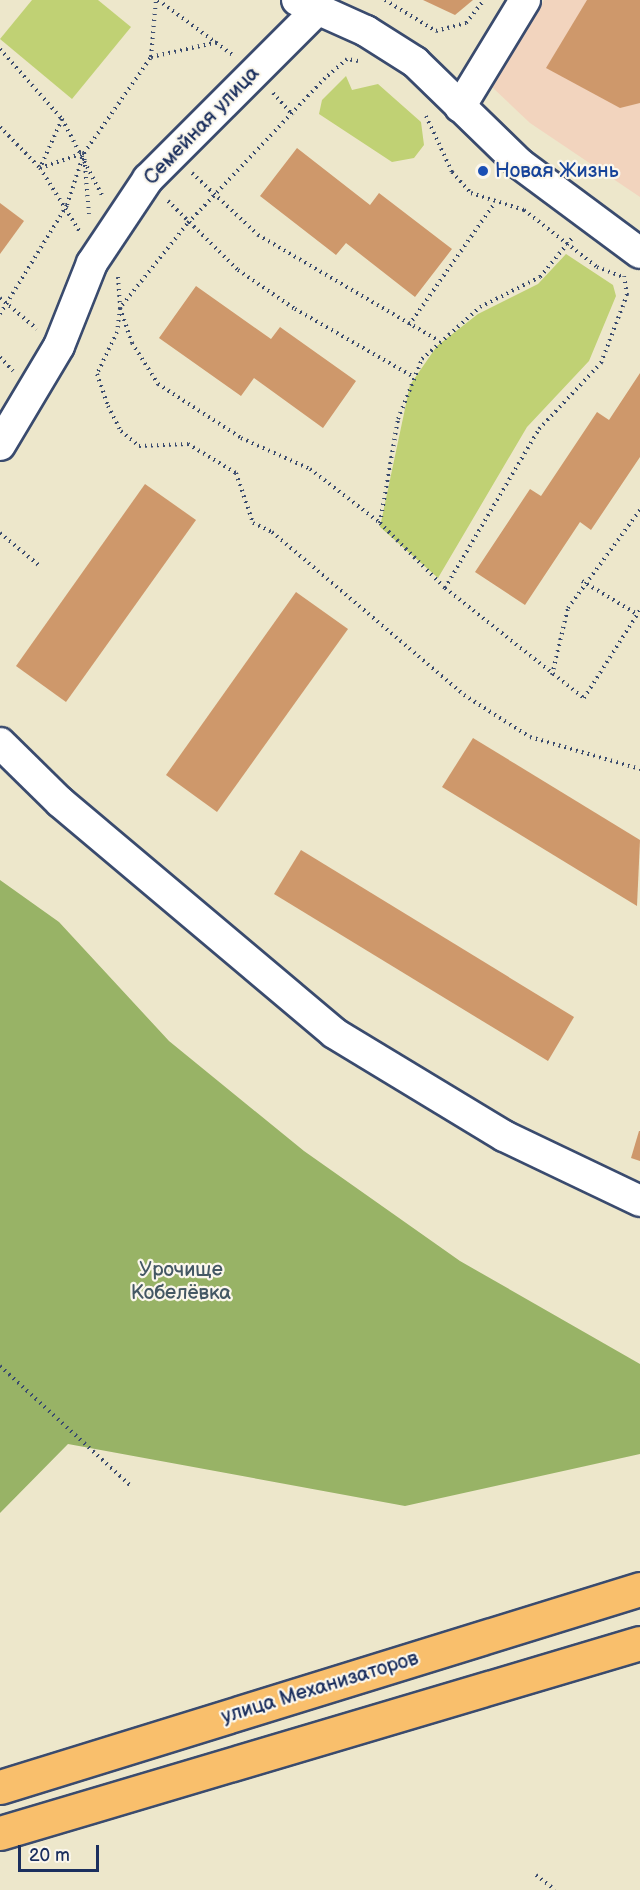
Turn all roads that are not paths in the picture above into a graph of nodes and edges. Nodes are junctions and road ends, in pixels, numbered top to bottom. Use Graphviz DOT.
graph roads {
  1 [pos="525,0"];
  2 [pos="308,4"];
  3 [pos="460,107"];
  4 [pos="632,269"];
  5 [pos="0,445"];
  6 [pos="0,743"];
  7 [pos="640,1202"];
  8 [pos="640,1589"];
  9 [pos="640,1643"];
  10 [pos="0,1787"];
  11 [pos="0,1833"];
  1 -- 3 [label="street"];
  2 -- 3 [label="street"];
  2 -- 5 [label="street, Семейная улица"];
  3 -- 4 [label="street"];
  6 -- 7 [label="street"];
  8 -- 10 [label="main road, улица Механизаторов"];
  9 -- 11 [label="main road"];
}
